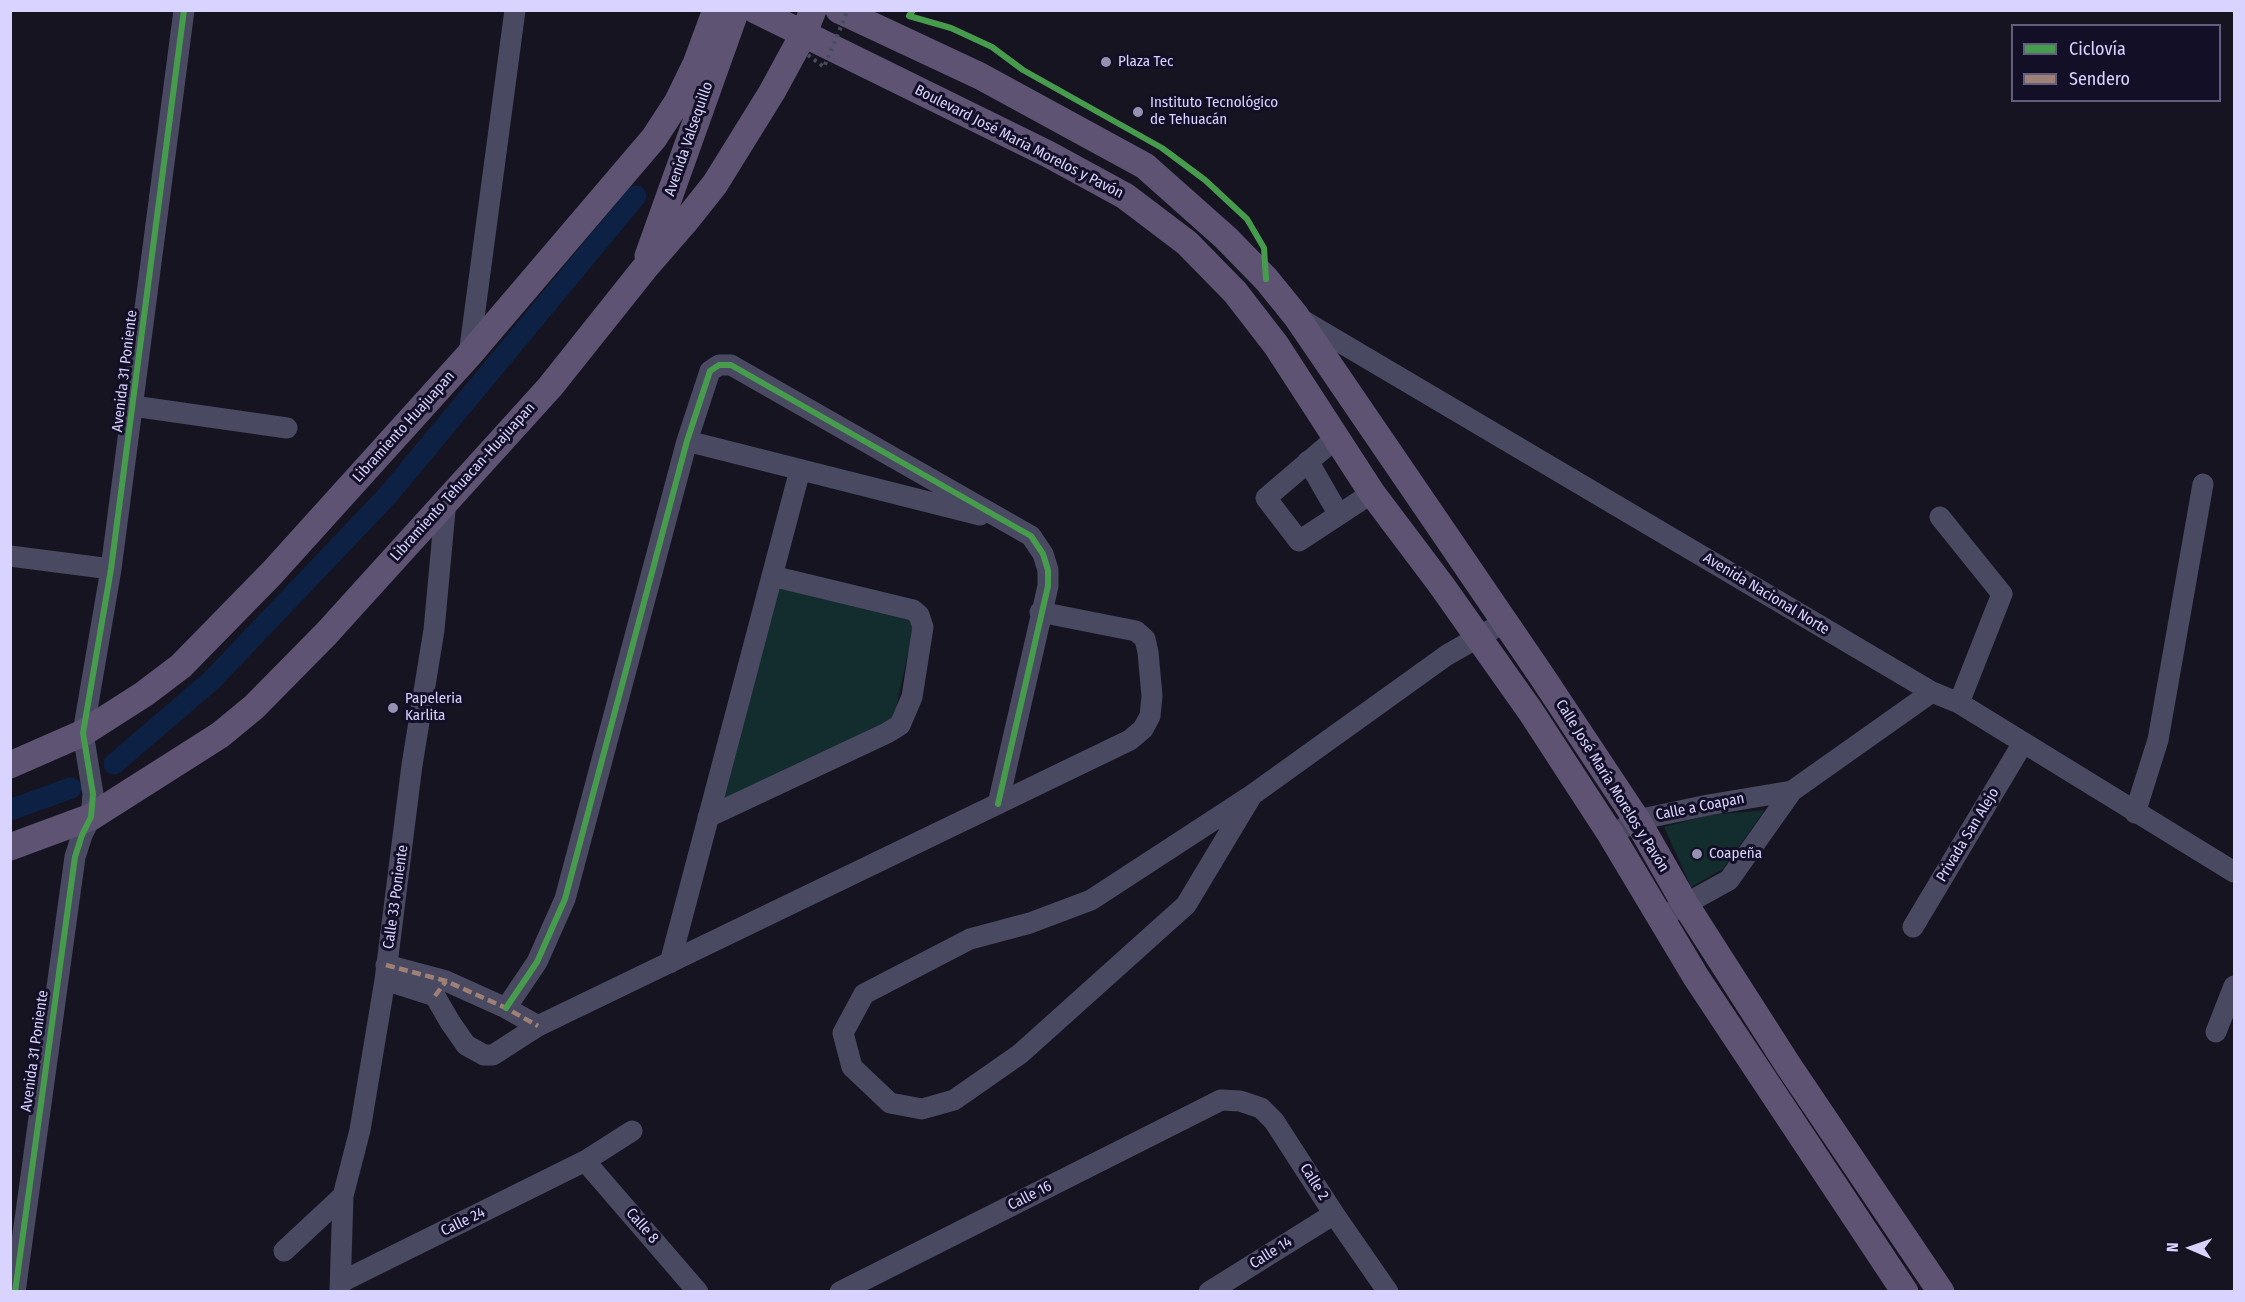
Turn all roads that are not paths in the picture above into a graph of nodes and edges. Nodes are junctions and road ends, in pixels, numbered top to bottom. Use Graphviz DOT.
graph roads {
  1 [pos="184,10"];
  2 [pos="515,10"];
  3 [pos="716,10"];
  4 [pos="736,10"];
  5 [pos="755,10"];
  6 [pos="813,10"];
  7 [pos="839,10"];
  8 [pos="806,45"];
  9 [pos="654,138"];
  10 [pos="684,156"];
  11 [pos="644,269"];
  12 [pos="1296,316"];
  13 [pos="1276,345"];
  14 [pos="469,355"];
  15 [pos="133,406"];
  16 [pos="286,428"];
  17 [pos="1335,439"];
  18 [pos="687,441"];
  19 [pos="1308,461"];
  20 [pos="800,470"];
  21 [pos="2203,484"];
  22 [pos="1372,493"];
  23 [pos="446,500"];
  24 [pos="1339,515"];
  25 [pos="1940,517"];
  26 [pos="1006,521"];
  27 [pos="10,556"];
  28 [pos="111,568"];
  29 [pos="772,576"];
  30 [pos="1041,612"];
  31 [pos="1505,622"];
  32 [pos="1478,637"];
  33 [pos="1932,692"];
  34 [pos="1959,703"];
  35 [pos="2023,743"];
  36 [pos="85,745"];
  37 [pos="10,765"];
  38 [pos="1792,790"];
  39 [pos="1252,795"];
  40 [pos="998,804"];
  41 [pos="92,805"];
  42 [pos="2135,813"];
  43 [pos="708,817"];
  44 [pos="1637,820"];
  45 [pos="1611,835"];
  46 [pos="10,847"];
  47 [pos="2235,872"];
  48 [pos="1685,904"];
  49 [pos="1660,918"];
  50 [pos="1913,927"];
  51 [pos="670,963"];
  52 [pos="386,972"];
  53 [pos="2235,986"];
  54 [pos="441,988"];
  55 [pos="506,1008"];
  56 [pos="538,1026"];
  57 [pos="2216,1032"];
  58 [pos="1221,1100"];
  59 [pos="632,1131"];
  60 [pos="585,1161"];
  61 [pos="19,1196"];
  62 [pos="342,1196"];
  63 [pos="1334,1214"];
  64 [pos="284,1251"];
  65 [pos="341,1287"];
  66 [pos="15,1292"];
  67 [pos="698,1292"];
  68 [pos="840,1292"];
  69 [pos="1209,1292"];
  70 [pos="1388,1292"];
  71 [pos="1905,1292"];
  72 [pos="1941,1292"];
  1 -- 15 [label="street, Avenida 31 Poniente"];
  2 -- 14 [label="street"];
  3 -- 9 [label="main road, Libramiento Huajuapan"];
  4 -- 10 [label="main road, Avenida Valsequillo"];
  5 -- 8 [label="main road, Boulevard José María Morelos y Pavón"];
  6 -- 8 [label="main road, Libramiento Tehuacan-Huajuapan"];
  7 -- 12 [label="main road"];
  8 -- 11 [label="main road, Libramiento Tehuacan-Huajuapan"];
  8 -- 13 [label="main road, Boulevard José María Morelos y Pavón"];
  9 -- 10 [label="main road"];
  9 -- 14 [label="main road, Libramiento Huajuapan"];
  10 -- 11 [label="main road, Avenida Valsequillo"];
  11 -- 23 [label="main road, Libramiento Tehuacan-Huajuapan"];
  12 -- 31 [label="main road, Calle José María Morelos y Pavón"];
  12 -- 33 [label="street, Avenida Nacional Norte"];
  13 -- 17 [label="main road, Calle José María Morelos y Pavón"];
  14 -- 36 [label="main road, Libramiento Huajuapan"];
  15 -- 16 [label="street"];
  15 -- 28 [label="street, Avenida 31 Poniente"];
  17 -- 19 [label="street"];
  17 -- 22 [label="main road, Calle José María Morelos y Pavón"];
  18 -- 20 [label="street"];
  18 -- 26 [label="street"];
  18 -- 55 [label="street"];
  19 -- 24 [label="street"];
  19 -- 24 [label="street"];
  20 -- 26 [label="street"];
  20 -- 29 [label="street"];
  21 -- 42 [label="street"];
  22 -- 24 [label="street"];
  22 -- 32 [label="main road, Calle José María Morelos y Pavón"];
  23 -- 41 [label="main road, Libramiento Tehuacan-Huajuapan"];
  23 -- 52 [label="street, Calle 33 Poniente"];
  25 -- 34 [label="street"];
  26 -- 30 [label="street"];
  27 -- 28 [label="street"];
  28 -- 36 [label="street, Avenida 31 Poniente"];
  29 -- 43 [label="street"];
  29 -- 43 [label="street"];
  30 -- 40 [label="street"];
  30 -- 40 [label="street"];
  31 -- 32 [label="street"];
  31 -- 44 [label="main road, Calle José María Morelos y Pavón"];
  32 -- 39 [label="street"];
  32 -- 45 [label="main road, Calle José María Morelos y Pavón"];
  33 -- 34 [label="street, Avenida Nacional Norte"];
  33 -- 38 [label="street, Calle a Coapan"];
  34 -- 35 [label="street, Avenida Nacional Norte"];
  35 -- 42 [label="street, Avenida Nacional Norte"];
  35 -- 50 [label="street, Privada San Alejo"];
  36 -- 37 [label="main road, Libramiento Huajuapan"];
  36 -- 41 [label="street, Avenida 31 Poniente"];
  38 -- 44 [label="street, Calle a Coapan"];
  38 -- 48 [label="street, Calle a Coapan"];
  39 -- 39 [label="street"];
  40 -- 51 [label="street"];
  41 -- 46 [label="main road, Libramiento Tehuacan-Huajuapan"];
  41 -- 61 [label="street, Avenida 31 Poniente"];
  42 -- 47 [label="street, Avenida Nacional Norte"];
  43 -- 51 [label="street"];
  44 -- 45 [label="street, Calle a Coapan"];
  44 -- 48 [label="main road, Calle José María Morelos y Pavón"];
  45 -- 49 [label="main road, Calle José María Morelos y Pavón"];
  48 -- 49 [label="street, Calle a Coapan"];
  48 -- 72 [label="main road, Calle José María Morelos y Pavón"];
  49 -- 71 [label="main road, Calle José María Morelos y Pavón"];
  51 -- 56 [label="street"];
  52 -- 54 [label="street"];
  52 -- 62 [label="street, Calle 33 Poniente"];
  53 -- 57 [label="street"];
  54 -- 55 [label="street"];
  54 -- 56 [label="street"];
  55 -- 56 [label="street"];
  58 -- 63 [label="street, Calle 2"];
  58 -- 68 [label="street, Calle 16"];
  59 -- 60 [label="street, Calle 24"];
  60 -- 65 [label="street, Calle 24"];
  60 -- 67 [label="street, Calle 8"];
  61 -- 66 [label="street, Avenida 31 Poniente"];
  62 -- 64 [label="street"];
  62 -- 65 [label="street, Calle 33 Poniente"];
  63 -- 69 [label="street, Calle 14"];
  63 -- 70 [label="street, Calle 2"];
}
